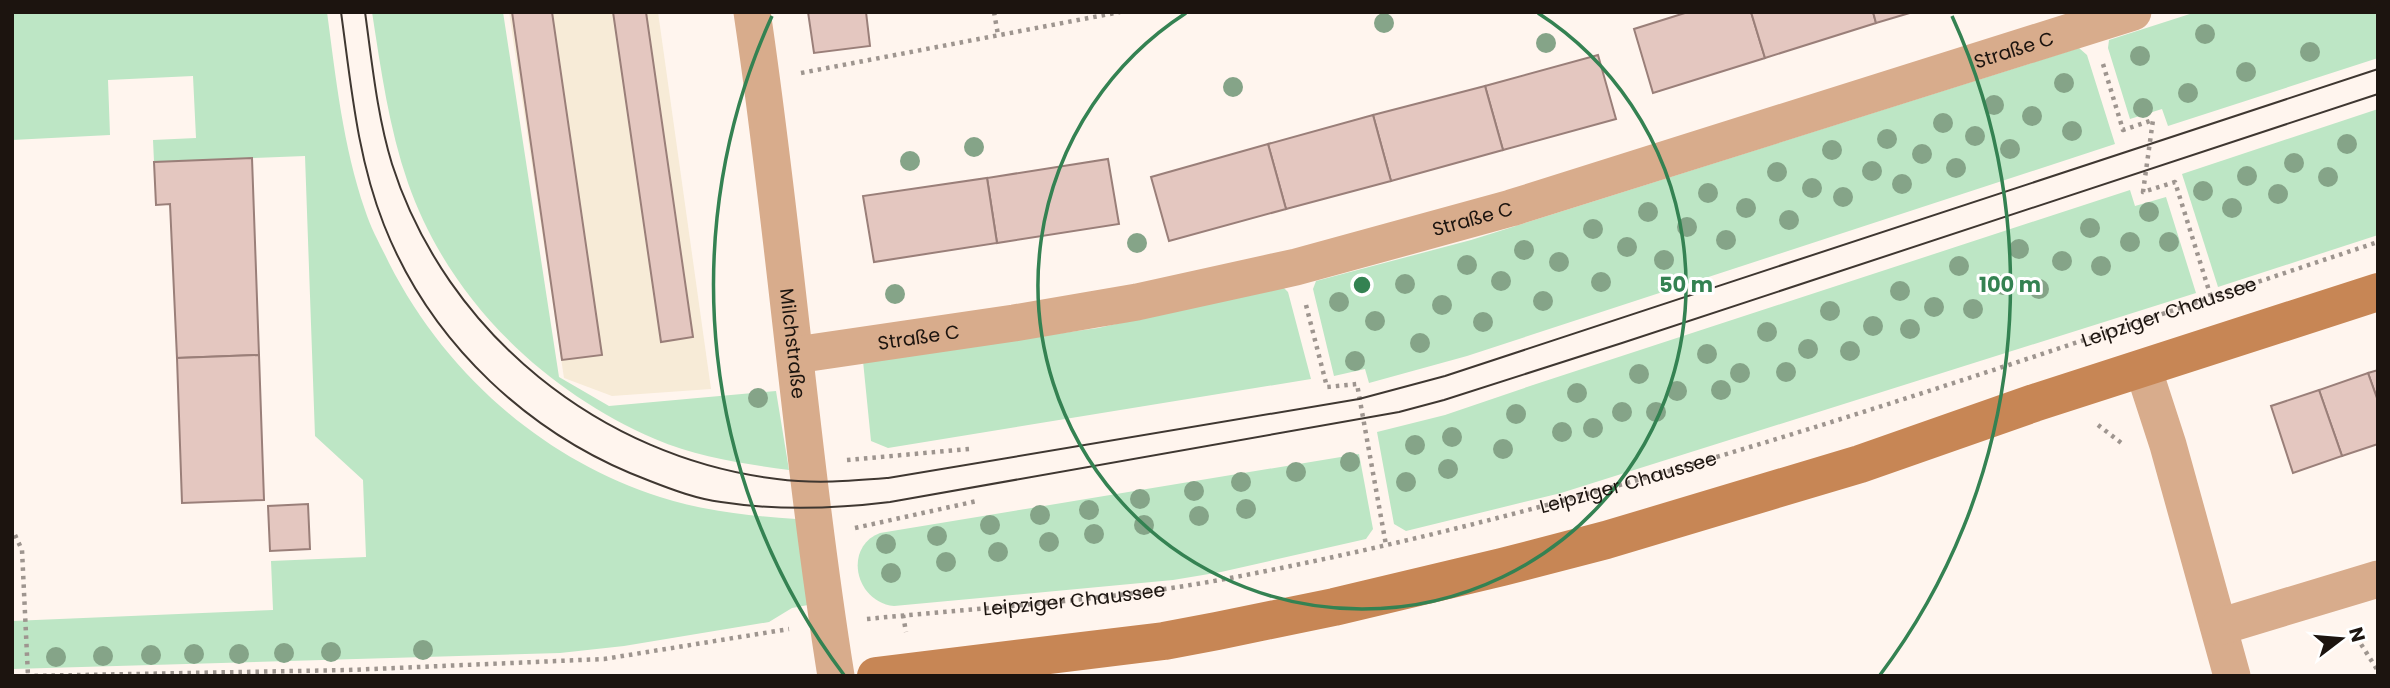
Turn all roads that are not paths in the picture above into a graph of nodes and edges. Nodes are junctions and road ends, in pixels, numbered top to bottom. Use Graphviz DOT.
graph roads {
  1 [pos="752,12"];
  2 [pos="2133,12"];
  3 [pos="2073,24"];
  4 [pos="2378,292"];
  5 [pos="796,355"];
  6 [pos="2143,368"];
  7 [pos="2378,579"];
  8 [pos="2219,627"];
  9 [pos="836,676"];
  10 [pos="876,676"];
  11 [pos="2232,676"];
  1 -- 5 [label="street, Milchstraße"];
  2 -- 3 [label="street, Straße C"];
  3 -- 5 [label="street, Straße C"];
  4 -- 6 [label="main road"];
  5 -- 9 [label="street, Milchstraße"];
  6 -- 8 [label="street"];
  6 -- 10 [label="main road"];
  7 -- 8 [label="street"];
  8 -- 11 [label="street"];
}
